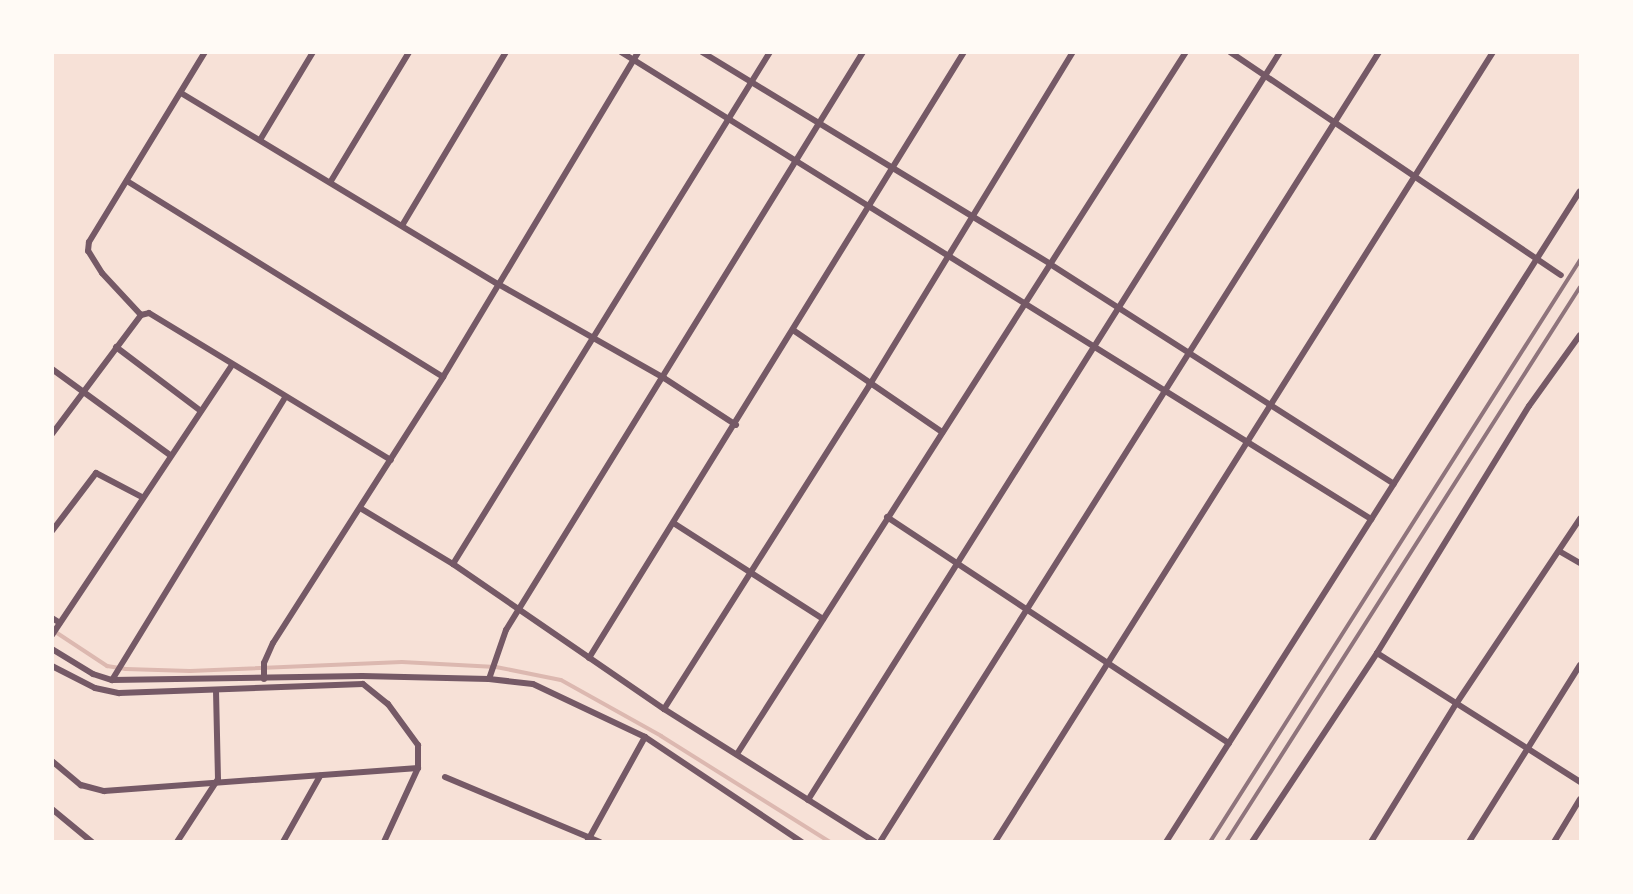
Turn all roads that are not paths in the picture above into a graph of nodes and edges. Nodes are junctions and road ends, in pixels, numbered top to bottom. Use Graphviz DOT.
graph roads {
  1 [pos="206,52"];
  2 [pos="313,52"];
  3 [pos="409,52"];
  4 [pos="506,52"];
  5 [pos="621,52"];
  6 [pos="638,52"];
  7 [pos="702,52"];
  8 [pos="770,52"];
  9 [pos="863,52"];
  10 [pos="964,52"];
  11 [pos="1073,52"];
  12 [pos="1186,52"];
  13 [pos="1230,52"];
  14 [pos="1280,52"];
  15 [pos="1379,52"];
  16 [pos="1493,52"];
  17 [pos="633,60"];
  18 [pos="1266,76"];
  19 [pos="753,81"];
  20 [pos="181,93"];
  21 [pos="729,119"];
  22 [pos="820,122"];
  23 [pos="1335,123"];
  24 [pos="260,140"];
  25 [pos="796,161"];
  26 [pos="894,168"];
  27 [pos="1416,176"];
  28 [pos="127,181"];
  29 [pos="331,181"];
  30 [pos="1581,191"];
  31 [pos="870,206"];
  32 [pos="972,216"];
  33 [pos="403,224"];
  34 [pos="948,255"];
  35 [pos="1537,259"];
  36 [pos="1050,264"];
  37 [pos="1561,275"];
  38 [pos="498,284"];
  39 [pos="1025,302"];
  40 [pos="1118,309"];
  41 [pos="141,315"];
  42 [pos="793,330"];
  43 [pos="1581,334"];
  44 [pos="592,339"];
  45 [pos="1096,346"];
  46 [pos="116,347"];
  47 [pos="1188,352"];
  48 [pos="232,365"];
  49 [pos="52,369"];
  50 [pos="443,377"];
  51 [pos="664,378"];
  52 [pos="869,386"];
  53 [pos="1166,389"];
  54 [pos="82,393"];
  55 [pos="285,398"];
  56 [pos="1272,408"];
  57 [pos="201,411"];
  58 [pos="736,425"];
  59 [pos="942,432"];
  60 [pos="52,434"];
  61 [pos="1250,441"];
  62 [pos="170,455"];
  63 [pos="391,460"];
  64 [pos="1394,484"];
  65 [pos="142,497"];
  66 [pos="360,508"];
  67 [pos="887,517"];
  68 [pos="1371,519"];
  69 [pos="1581,519"];
  70 [pos="675,524"];
  71 [pos="52,531"];
  72 [pos="1559,550"];
  73 [pos="1581,563"];
  74 [pos="453,564"];
  75 [pos="957,564"];
  76 [pos="749,572"];
  77 [pos="519,610"];
  78 [pos="1027,610"];
  79 [pos="52,618"];
  80 [pos="823,619"];
  81 [pos="60,624"];
  82 [pos="52,635"];
  83 [pos="52,649"];
  84 [pos="1377,653"];
  85 [pos="589,658"];
  86 [pos="1110,662"];
  87 [pos="1581,665"];
  88 [pos="52,666"];
  89 [pos="264,676"];
  90 [pos="489,676"];
  91 [pos="112,678"];
  92 [pos="216,691"];
  93 [pos="1456,704"];
  94 [pos="664,709"];
  95 [pos="645,737"];
  96 [pos="1229,743"];
  97 [pos="1528,750"];
  98 [pos="737,754"];
  99 [pos="52,761"];
  100 [pos="418,768"];
  101 [pos="320,776"];
  102 [pos="445,777"];
  103 [pos="218,779"];
  104 [pos="1581,782"];
  105 [pos="1581,799"];
  106 [pos="808,800"];
  107 [pos="52,810"];
  108 [pos="589,839"];
  109 [pos="92,842"];
  110 [pos="177,842"];
  111 [pos="283,842"];
  112 [pos="384,842"];
  113 [pos="600,842"];
  114 [pos="802,842"];
  115 [pos="875,842"];
  116 [pos="880,842"];
  117 [pos="995,842"];
  118 [pos="1166,842"];
  119 [pos="1251,842"];
  120 [pos="1371,842"];
  121 [pos="1469,842"];
  122 [pos="1554,842"];
  1 -- 20 [label="street"];
  2 -- 24 [label="street"];
  3 -- 29 [label="street"];
  4 -- 33 [label="street"];
  5 -- 17 [label="street"];
  6 -- 17 [label="street"];
  7 -- 19 [label="street"];
  8 -- 19 [label="street"];
  9 -- 22 [label="street"];
  10 -- 26 [label="street"];
  11 -- 32 [label="street"];
  12 -- 36 [label="street"];
  13 -- 18 [label="street"];
  14 -- 18 [label="street"];
  15 -- 23 [label="street"];
  16 -- 27 [label="street"];
  17 -- 21 [label="street"];
  17 -- 38 [label="street"];
  18 -- 23 [label="street"];
  18 -- 40 [label="street"];
  19 -- 21 [label="street"];
  19 -- 22 [label="street"];
  20 -- 24 [label="street"];
  20 -- 28 [label="street"];
  21 -- 25 [label="street"];
  21 -- 44 [label="street"];
  22 -- 25 [label="street"];
  22 -- 26 [label="street"];
  23 -- 27 [label="street"];
  23 -- 47 [label="street"];
  24 -- 29 [label="street"];
  25 -- 31 [label="street"];
  25 -- 51 [label="street"];
  26 -- 31 [label="street"];
  26 -- 32 [label="street"];
  27 -- 35 [label="street"];
  27 -- 56 [label="street"];
  28 -- 41 [label="street"];
  28 -- 50 [label="street"];
  29 -- 33 [label="street"];
  30 -- 35 [label="street"];
  31 -- 34 [label="street"];
  31 -- 42 [label="street"];
  32 -- 34 [label="street"];
  32 -- 36 [label="street"];
  33 -- 38 [label="street"];
  34 -- 39 [label="street"];
  34 -- 52 [label="street"];
  35 -- 37 [label="street"];
  35 -- 64 [label="street"];
  36 -- 39 [label="street"];
  36 -- 40 [label="street"];
  38 -- 44 [label="street"];
  38 -- 50 [label="street"];
  39 -- 45 [label="street"];
  39 -- 59 [label="street"];
  40 -- 45 [label="street"];
  40 -- 47 [label="street"];
  41 -- 46 [label="street"];
  41 -- 48 [label="street"];
  42 -- 52 [label="street"];
  42 -- 58 [label="street"];
  43 -- 84 [label="street"];
  44 -- 51 [label="street"];
  44 -- 74 [label="street"];
  45 -- 53 [label="street"];
  45 -- 75 [label="street"];
  46 -- 54 [label="street"];
  46 -- 57 [label="street"];
  47 -- 53 [label="street"];
  47 -- 56 [label="street"];
  48 -- 55 [label="street"];
  48 -- 57 [label="street"];
  49 -- 54 [label="street"];
  50 -- 63 [label="street"];
  51 -- 58 [label="street"];
  51 -- 77 [label="street"];
  52 -- 59 [label="street"];
  52 -- 76 [label="street"];
  53 -- 61 [label="street"];
  53 -- 78 [label="street"];
  54 -- 60 [label="street"];
  54 -- 62 [label="street"];
  55 -- 63 [label="street"];
  55 -- 91 [label="street"];
  56 -- 61 [label="street"];
  56 -- 64 [label="street"];
  57 -- 62 [label="street"];
  58 -- 70 [label="street"];
  59 -- 67 [label="street"];
  61 -- 68 [label="street"];
  61 -- 86 [label="street"];
  62 -- 65 [label="street"];
  63 -- 66 [label="street"];
  64 -- 68 [label="street"];
  65 -- 71 [label="street"];
  65 -- 81 [label="street"];
  66 -- 74 [label="street"];
  66 -- 89 [label="street"];
  67 -- 75 [label="street"];
  67 -- 80 [label="street"];
  68 -- 96 [label="street"];
  69 -- 72 [label="street"];
  70 -- 76 [label="street"];
  70 -- 85 [label="street"];
  72 -- 73 [label="street"];
  72 -- 93 [label="street"];
  74 -- 77 [label="street"];
  75 -- 78 [label="street"];
  75 -- 106 [label="street"];
  76 -- 80 [label="street"];
  76 -- 94 [label="street"];
  77 -- 85 [label="street"];
  77 -- 90 [label="street"];
  78 -- 86 [label="street"];
  78 -- 116 [label="street"];
  79 -- 81 [label="street"];
  80 -- 98 [label="street"];
  81 -- 82 [label="street"];
  83 -- 91 [label="street"];
  84 -- 93 [label="street"];
  84 -- 119 [label="street"];
  85 -- 94 [label="street"];
  86 -- 96 [label="street"];
  86 -- 117 [label="street"];
  87 -- 97 [label="street"];
  88 -- 92 [label="street"];
  89 -- 90 [label="street"];
  89 -- 91 [label="street"];
  90 -- 95 [label="street"];
  92 -- 100 [label="street"];
  92 -- 103 [label="street"];
  93 -- 97 [label="street"];
  93 -- 120 [label="street"];
  94 -- 98 [label="street"];
  95 -- 108 [label="street"];
  95 -- 114 [label="street"];
  96 -- 118 [label="street"];
  97 -- 104 [label="street"];
  97 -- 121 [label="street"];
  98 -- 106 [label="street"];
  99 -- 103 [label="street"];
  100 -- 101 [label="street"];
  100 -- 112 [label="street"];
  101 -- 103 [label="street"];
  101 -- 111 [label="street"];
  102 -- 108 [label="street"];
  103 -- 110 [label="street"];
  105 -- 122 [label="street"];
  106 -- 115 [label="street"];
  107 -- 109 [label="street"];
  108 -- 113 [label="street"];
}
